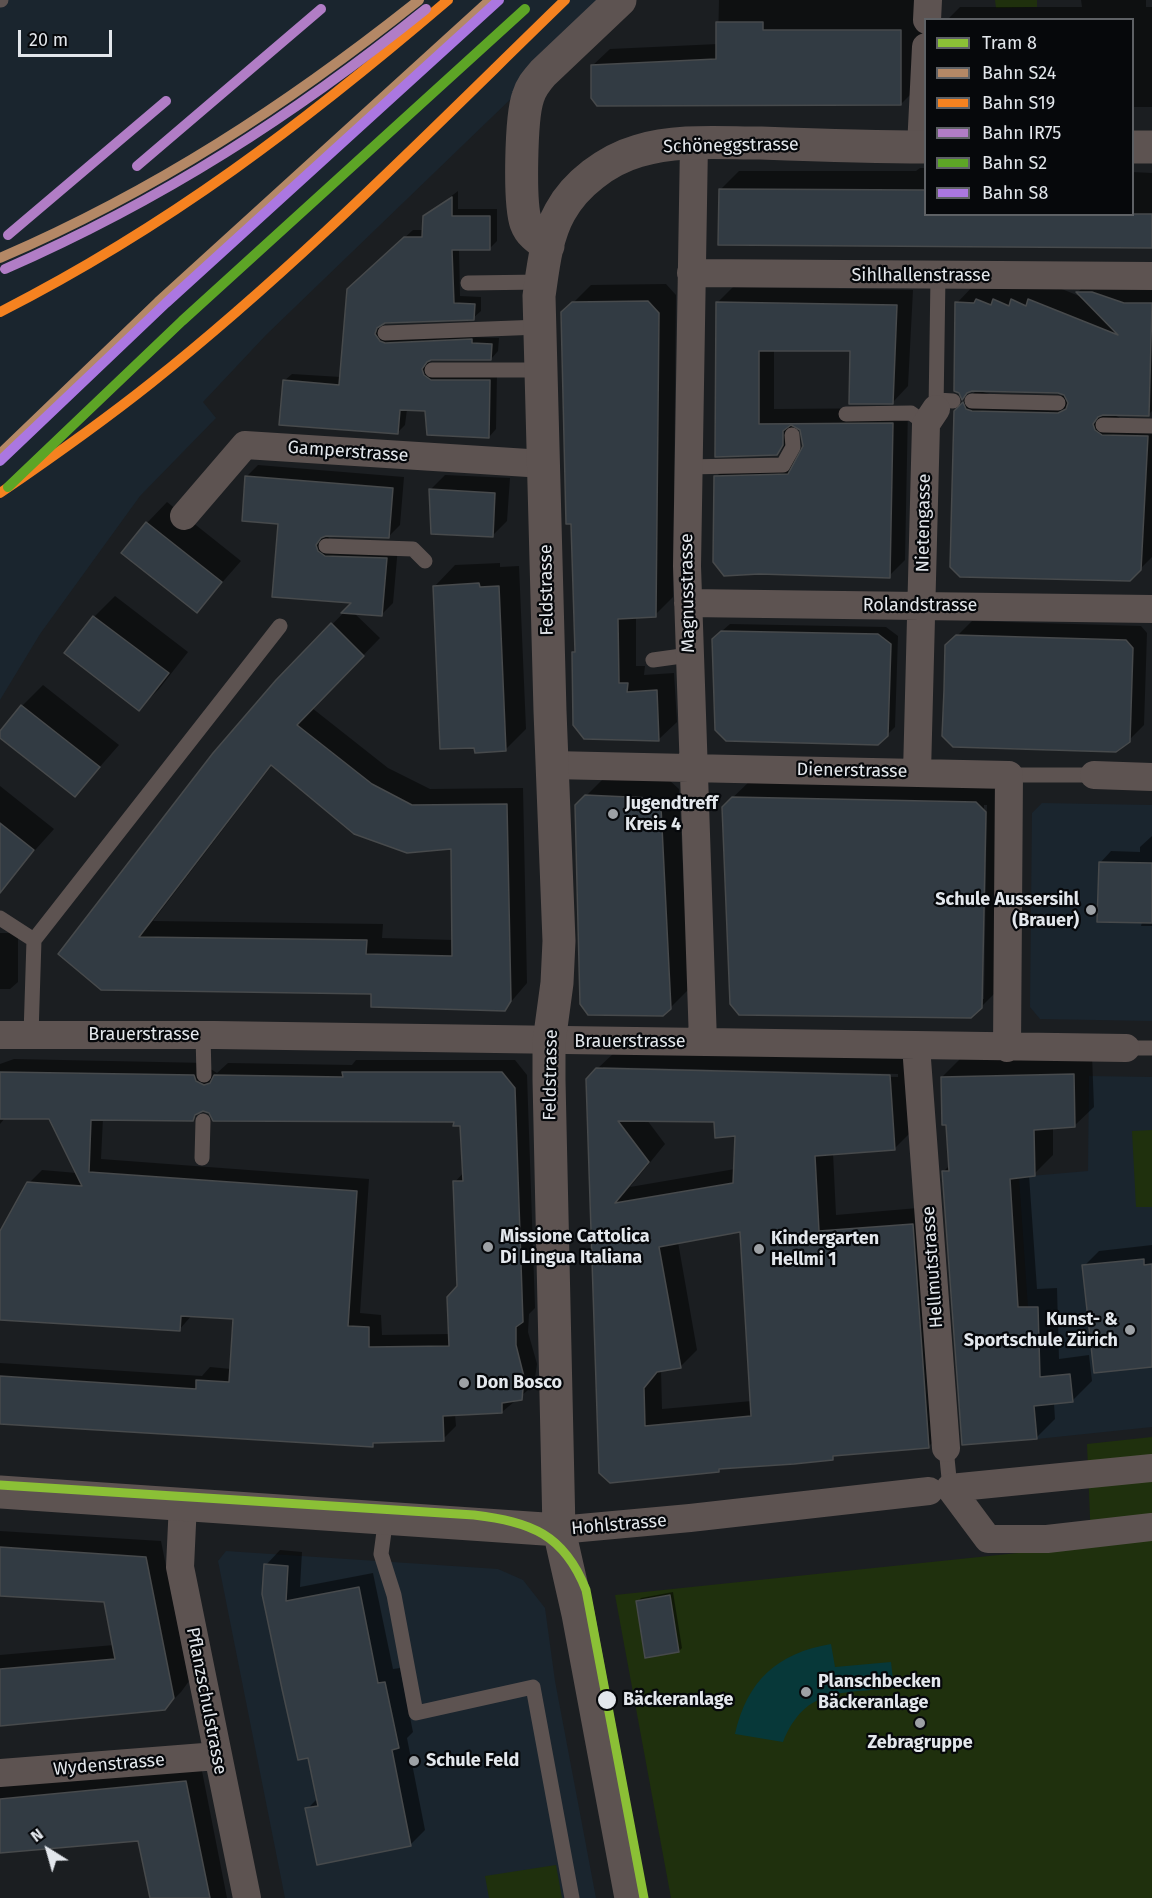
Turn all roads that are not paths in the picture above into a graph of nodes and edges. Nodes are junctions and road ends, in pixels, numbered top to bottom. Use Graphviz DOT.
graph roads {
  1 [pos="620,0"];
  2 [pos="928,0"];
  3 [pos="927,18"];
  4 [pos="924,114"];
  5 [pos="694,143"];
  6 [pos="923,147"];
  7 [pos="1134,147"];
  8 [pos="1152,147"];
  9 [pos="548,246"];
  10 [pos="691,273"];
  11 [pos="938,276"];
  12 [pos="1152,276"];
  13 [pos="541,282"];
  14 [pos="468,283"];
  15 [pos="540,327"];
  16 [pos="385,333"];
  17 [pos="432,370"];
  18 [pos="541,370"];
  19 [pos="972,401"];
  20 [pos="1058,403"];
  21 [pos="938,408"];
  22 [pos="846,414"];
  23 [pos="1103,425"];
  24 [pos="1152,426"];
  25 [pos="792,435"];
  26 [pos="544,464"];
  27 [pos="688,467"];
  28 [pos="184,516"];
  29 [pos="326,546"];
  30 [pos="425,561"];
  31 [pos="688,603"];
  32 [pos="922,604"];
  33 [pos="1152,609"];
  34 [pos="280,626"];
  35 [pos="689,655"];
  36 [pos="653,660"];
  37 [pos="552,765"];
  38 [pos="693,768"];
  39 [pos="916,773"];
  40 [pos="1009,775"];
  41 [pos="1094,775"];
  42 [pos="1152,777"];
  43 [pos="0,918"];
  44 [pos="34,940"];
  45 [pos="0,1035"];
  46 [pos="31,1035"];
  47 [pos="203,1035"];
  48 [pos="549,1041"];
  49 [pos="703,1042"];
  50 [pos="916,1046"];
  51 [pos="1007,1048"];
  52 [pos="1139,1048"];
  53 [pos="204,1075"];
  54 [pos="203,1121"];
  55 [pos="202,1158"];
  56 [pos="946,1448"];
  57 [pos="1152,1468"];
  58 [pos="939,1489"];
  59 [pos="0,1492"];
  60 [pos="183,1503"];
  61 [pos="386,1517"];
  62 [pos="1152,1527"];
  63 [pos="559,1530"];
  64 [pos="217,1756"];
  65 [pos="0,1773"];
  66 [pos="247,1898"];
  67 [pos="572,1898"];
  68 [pos="631,1898"];
  1 -- 9 [label="street"];
  2 -- 3 [label="street"];
  4 -- 6 [label="street"];
  5 -- 6 [label="street, Schöneggstrasse"];
  5 -- 9 [label="street, Schöneggstrasse"];
  5 -- 10 [label="street, Magnusstrasse"];
  7 -- 8 [label="street"];
  9 -- 13 [label="street, Feldstrasse"];
  10 -- 11 [label="street, Sihlhallenstrasse"];
  10 -- 27 [label="street, Magnusstrasse"];
  11 -- 12 [label="street, Sihlhallenstrasse"];
  11 -- 21 [label="lane, Nietengasse"];
  13 -- 14 [label="lane"];
  13 -- 15 [label="street, Feldstrasse"];
  15 -- 16 [label="lane"];
  15 -- 18 [label="street, Feldstrasse"];
  17 -- 18 [label="lane"];
  18 -- 26 [label="street, Feldstrasse"];
  19 -- 20 [label="lane"];
  21 -- 22 [label="lane"];
  21 -- 32 [label="street, Nietengasse"];
  23 -- 24 [label="lane"];
  25 -- 27 [label="lane"];
  26 -- 28 [label="street, Gamperstrasse"];
  26 -- 37 [label="street, Feldstrasse"];
  27 -- 31 [label="street, Magnusstrasse"];
  29 -- 30 [label="lane"];
  31 -- 32 [label="street, Rolandstrasse"];
  31 -- 35 [label="street, Magnusstrasse"];
  32 -- 33 [label="street, Rolandstrasse"];
  32 -- 39 [label="street, Nietengasse"];
  34 -- 44 [label="lane"];
  35 -- 36 [label="lane"];
  35 -- 38 [label="street, Magnusstrasse"];
  37 -- 38 [label="street, Dienerstrasse"];
  37 -- 48 [label="street, Feldstrasse"];
  38 -- 39 [label="street, Dienerstrasse"];
  38 -- 49 [label="street, Magnusstrasse"];
  39 -- 40 [label="street, Dienerstrasse"];
  40 -- 41 [label="lane, Dienerstrasse"];
  40 -- 51 [label="street"];
  41 -- 42 [label="street, Dienerstrasse"];
  43 -- 44 [label="lane"];
  44 -- 46 [label="lane"];
  45 -- 46 [label="street, Brauerstrasse"];
  46 -- 47 [label="street, Brauerstrasse"];
  47 -- 48 [label="street, Brauerstrasse"];
  47 -- 53 [label="lane"];
  48 -- 49 [label="street, Brauerstrasse"];
  48 -- 63 [label="street, Feldstrasse"];
  49 -- 50 [label="street, Brauerstrasse"];
  50 -- 51 [label="street, Brauerstrasse"];
  50 -- 56 [label="street, Hellmutstrasse"];
  51 -- 52 [label="street, Brauerstrasse"];
  54 -- 55 [label="lane"];
  56 -- 58 [label="lane, Hellmutstrasse"];
  57 -- 58 [label="street, Hohlstrasse"];
  58 -- 62 [label="street"];
  58 -- 63 [label="street, Hohlstrasse"];
  59 -- 60 [label="street, Hohlstrasse"];
  60 -- 61 [label="street, Hohlstrasse"];
  60 -- 64 [label="street, Pflanzschulstrasse"];
  61 -- 63 [label="street, Hohlstrasse"];
  61 -- 67 [label="lane"];
  63 -- 68 [label="street, Feldstrasse"];
  64 -- 65 [label="street, Wydenstrasse"];
  64 -- 66 [label="street, Pflanzschulstrasse"];
}
